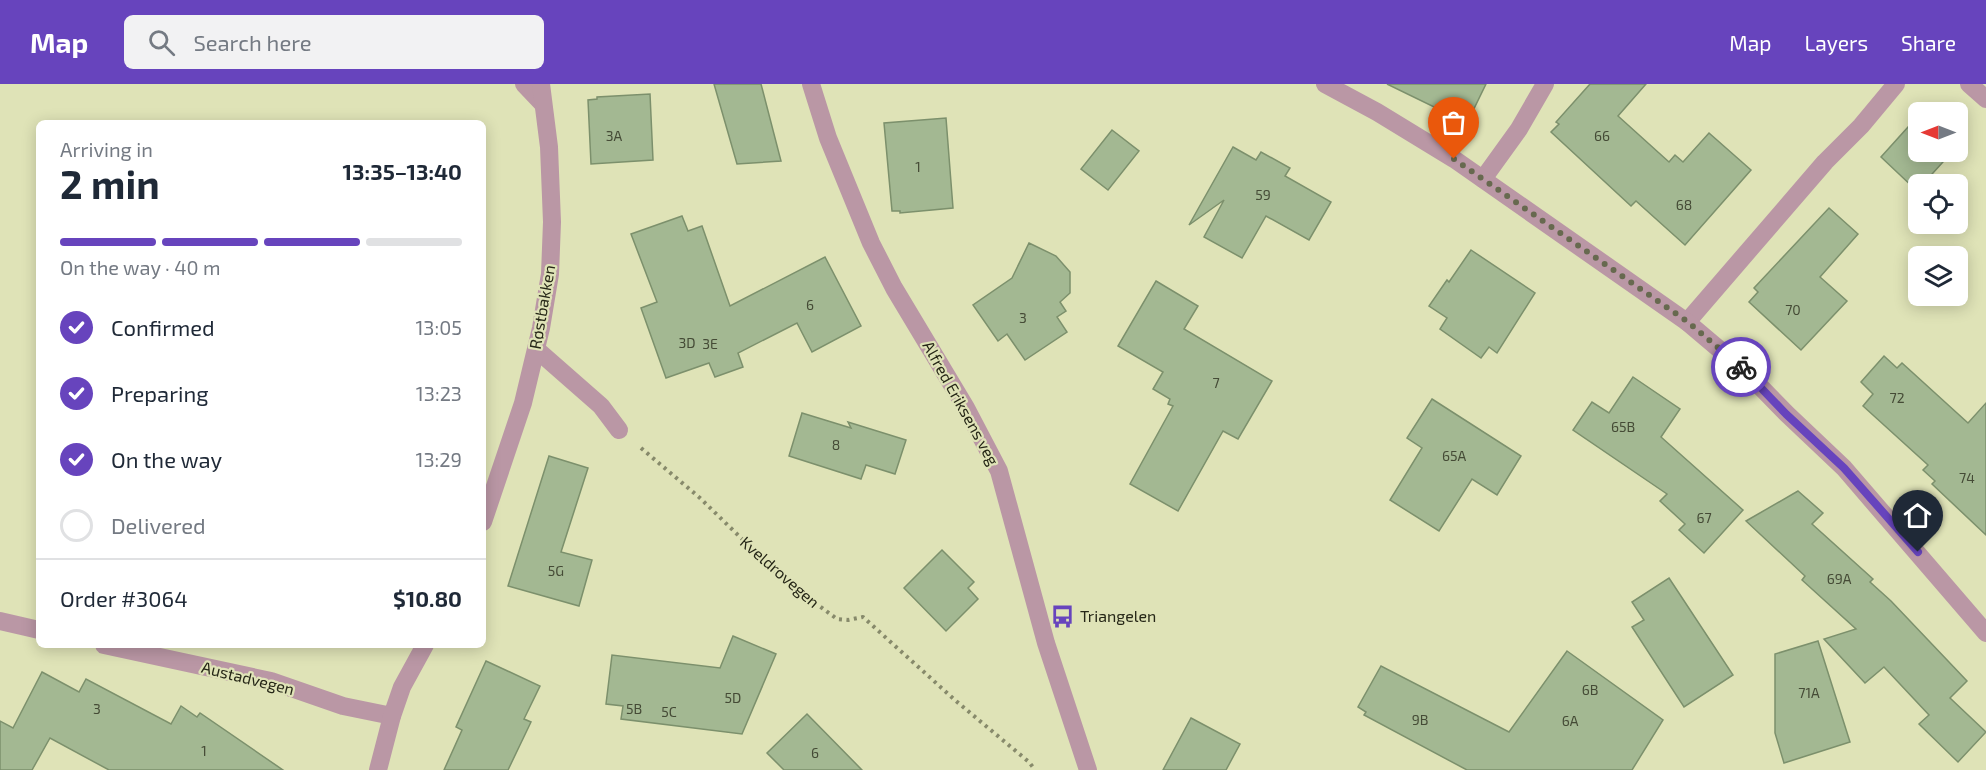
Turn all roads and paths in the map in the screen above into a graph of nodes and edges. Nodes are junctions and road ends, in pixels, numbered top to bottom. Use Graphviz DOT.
graph roads {
  1 [pos="524,84"];
  2 [pos="541,84"];
  3 [pos="811,84"];
  4 [pos="1325,84"];
  5 [pos="1545,84"];
  6 [pos="1896,84"];
  7 [pos="1969,84"];
  8 [pos="1986,99"];
  9 [pos="543,104"];
  10 [pos="1483,179"];
  11 [pos="1688,322"];
  12 [pos="536,349"];
  13 [pos="619,430"];
  14 [pos="486,513"];
  15 [pos="0,621"];
  16 [pos="36,629"];
  17 [pos="1986,633"];
  18 [pos="118,648"];
  19 [pos="423,648"];
  20 [pos="392,716"];
  21 [pos="378,770"];
  22 [pos="1035,770"];
  23 [pos="1088,770"];
  1 -- 9 [label="street"];
  2 -- 9 [label="street, Røstbakken"];
  3 -- 23 [label="street, Alfred Eriksens veg"];
  4 -- 10 [label="street"];
  5 -- 10 [label="street"];
  6 -- 11 [label="street"];
  7 -- 8 [label="street"];
  9 -- 12 [label="street, Røstbakken"];
  10 -- 11 [label="street"];
  11 -- 17 [label="street"];
  12 -- 13 [label="street"];
  12 -- 14 [label="street, Røstbakken"];
  13 -- 22 [label="path, Kveldrovegen"];
  15 -- 16 [label="street"];
  18 -- 20 [label="street, Austadvegen"];
  19 -- 20 [label="street"];
  20 -- 21 [label="street"];
}
